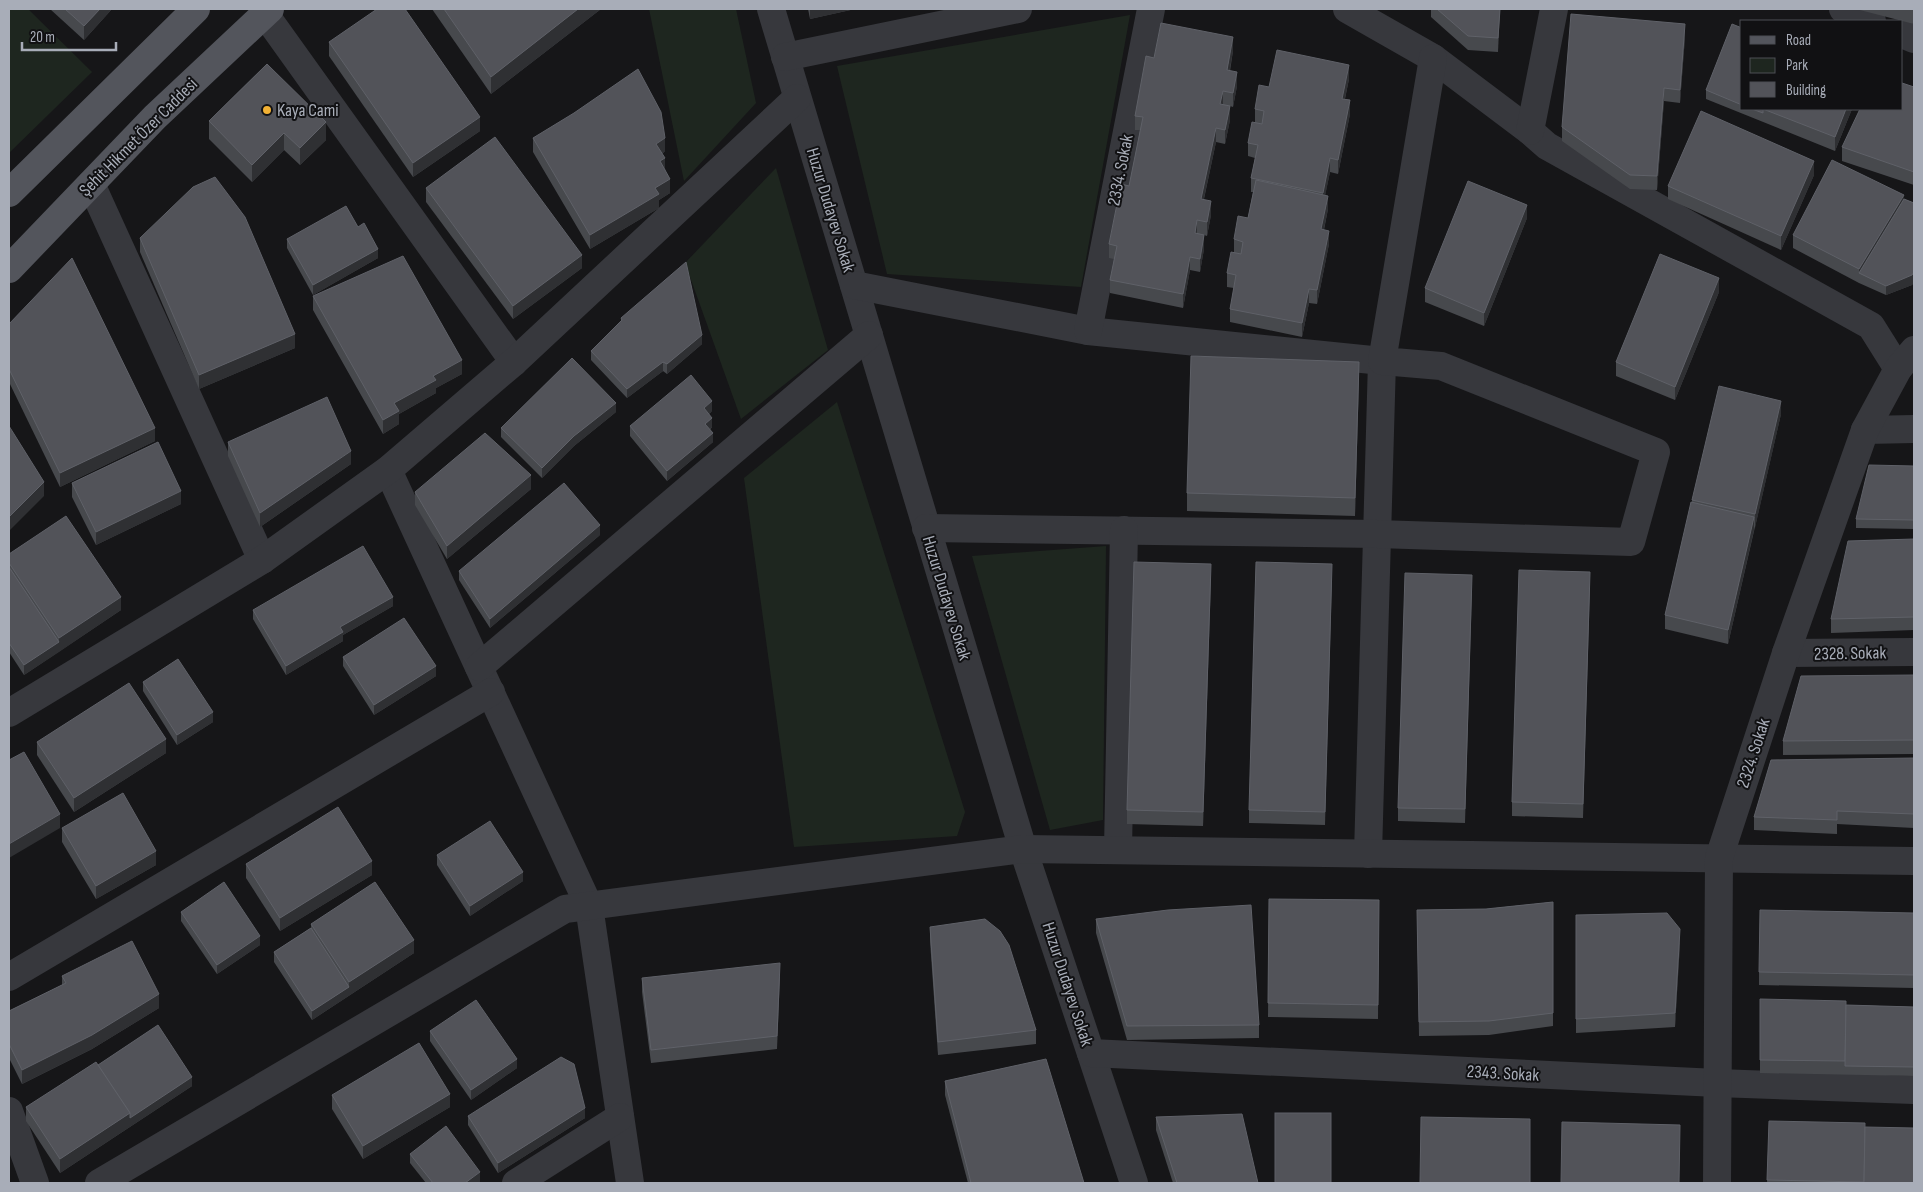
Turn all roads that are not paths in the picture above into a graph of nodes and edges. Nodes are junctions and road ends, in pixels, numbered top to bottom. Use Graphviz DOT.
graph roads {
  1 [pos="196,9"];
  2 [pos="771,9"];
  3 [pos="1018,9"];
  4 [pos="1151,9"];
  5 [pos="1347,9"];
  6 [pos="1554,9"];
  7 [pos="1843,9"];
  8 [pos="267,11"];
  9 [pos="1870,20"];
  10 [pos="784,57"];
  11 [pos="1433,58"];
  12 [pos="797,98"];
  13 [pos="1530,131"];
  14 [pos="91,184"];
  15 [pos="9,194"];
  16 [pos="9,268"];
  17 [pos="854,285"];
  18 [pos="1088,331"];
  19 [pos="869,335"];
  20 [pos="1906,359"];
  21 [pos="1382,361"];
  22 [pos="514,362"];
  23 [pos="1914,429"];
  24 [pos="1864,430"];
  25 [pos="388,470"];
  26 [pos="926,528"];
  27 [pos="1124,530"];
  28 [pos="1377,534"];
  29 [pos="262,560"];
  30 [pos="1914,652"];
  31 [pos="1786,653"];
  32 [pos="479,667"];
  33 [pos="491,692"];
  34 [pos="9,713"];
  35 [pos="1023,849"];
  36 [pos="1118,850"];
  37 [pos="1368,854"];
  38 [pos="1719,858"];
  39 [pos="1914,861"];
  40 [pos="589,906"];
  41 [pos="9,977"];
  42 [pos="1091,1054"];
  43 [pos="1717,1084"];
  44 [pos="1914,1090"];
  45 [pos="9,1111"];
  46 [pos="620,1117"];
  47 [pos="35,1183"];
  48 [pos="99,1183"];
  49 [pos="516,1183"];
  50 [pos="630,1183"];
  51 [pos="1134,1183"];
  52 [pos="1717,1183"];
  1 -- 15 [label="main road"];
  2 -- 10 [label="street, Huzur Dudayev Sokak"];
  3 -- 10 [label="street"];
  4 -- 18 [label="street, 2334. Sokak"];
  5 -- 11 [label="street"];
  6 -- 13 [label="street"];
  7 -- 9 [label="street"];
  8 -- 14 [label="main road, Şehit Hikmet Özer Caddesi"];
  8 -- 22 [label="street"];
  10 -- 12 [label="street, Huzur Dudayev Sokak"];
  11 -- 13 [label="street"];
  11 -- 21 [label="street"];
  12 -- 17 [label="street, Huzur Dudayev Sokak"];
  12 -- 22 [label="street"];
  13 -- 20 [label="street"];
  14 -- 16 [label="main road, Şehit Hikmet Özer Caddesi"];
  14 -- 29 [label="street"];
  17 -- 18 [label="street"];
  17 -- 19 [label="street, Huzur Dudayev Sokak"];
  18 -- 21 [label="street"];
  19 -- 26 [label="street, Huzur Dudayev Sokak"];
  19 -- 32 [label="street"];
  20 -- 24 [label="street, 2324. Sokak"];
  21 -- 28 [label="street"];
  21 -- 28 [label="street"];
  22 -- 25 [label="street"];
  23 -- 24 [label="street"];
  24 -- 31 [label="street, 2324. Sokak"];
  25 -- 29 [label="street"];
  25 -- 32 [label="street"];
  26 -- 27 [label="street"];
  26 -- 35 [label="street, Huzur Dudayev Sokak"];
  27 -- 28 [label="street"];
  27 -- 36 [label="street"];
  28 -- 37 [label="street"];
  29 -- 34 [label="street"];
  30 -- 31 [label="street, 2328. Sokak"];
  31 -- 38 [label="street, 2324. Sokak"];
  32 -- 33 [label="street"];
  33 -- 40 [label="street"];
  33 -- 41 [label="street"];
  35 -- 36 [label="street"];
  35 -- 40 [label="street"];
  35 -- 42 [label="street, Huzur Dudayev Sokak"];
  36 -- 37 [label="street"];
  37 -- 38 [label="street"];
  38 -- 39 [label="street"];
  38 -- 43 [label="street, 2324. Sokak"];
  40 -- 46 [label="street"];
  40 -- 48 [label="street"];
  42 -- 43 [label="street, 2343. Sokak"];
  42 -- 51 [label="street, Huzur Dudayev Sokak"];
  43 -- 44 [label="street, 2343. Sokak"];
  43 -- 52 [label="street, 2324. Sokak"];
  45 -- 47 [label="street"];
  46 -- 49 [label="street"];
  46 -- 50 [label="street"];
}
